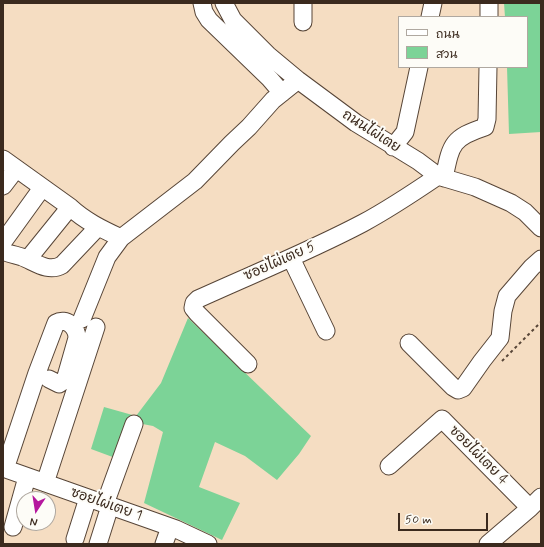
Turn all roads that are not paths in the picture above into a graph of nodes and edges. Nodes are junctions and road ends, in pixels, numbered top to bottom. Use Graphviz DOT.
graph roads {
  1 [pos="202,3"];
  2 [pos="224,3"];
  3 [pos="303,3"];
  4 [pos="433,3"];
  5 [pos="489,3"];
  6 [pos="430,16"];
  7 [pos="489,16"];
  8 [pos="303,22"];
  9 [pos="419,68"];
  10 [pos="488,68"];
  11 [pos="298,80"];
  12 [pos="282,93"];
  13 [pos="394,147"];
  14 [pos="10,164"];
  15 [pos="441,177"];
  16 [pos="3,186"];
  17 [pos="42,188"];
  18 [pos="70,207"];
  19 [pos="98,228"];
  20 [pos="541,228"];
  21 [pos="121,238"];
  22 [pos="3,242"];
  23 [pos="3,251"];
  24 [pos="291,258"];
  25 [pos="541,259"];
  26 [pos="28,260"];
  27 [pos="326,331"];
  28 [pos="410,343"];
  29 [pos="248,364"];
  30 [pos="49,379"];
  31 [pos="134,424"];
  32 [pos="389,466"];
  33 [pos="4,468"];
  34 [pos="28,477"];
  35 [pos="45,483"];
  36 [pos="88,498"];
  37 [pos="536,502"];
  38 [pos="108,505"];
  39 [pos="12,527"];
  40 [pos="170,527"];
  41 [pos="75,539"];
  42 [pos="98,544"];
  43 [pos="164,544"];
  44 [pos="208,544"];
  45 [pos="488,544"];
  1 -- 12 [label="street"];
  2 -- 11 [label="street, ถนนไผ่เตย"];
  3 -- 8 [label="street"];
  4 -- 6 [label="street"];
  5 -- 7 [label="street"];
  9 -- 13 [label="street"];
  10 -- 15 [label="street"];
  11 -- 12 [label="street"];
  11 -- 13 [label="street, ถนนไผ่เตย"];
  12 -- 21 [label="street"];
  13 -- 15 [label="street, ถนนไผ่เตย"];
  14 -- 16 [label="street"];
  14 -- 17 [label="street"];
  15 -- 20 [label="street, ถนนไผ่เตย"];
  15 -- 24 [label="street, ซอยไผ่เตย 5"];
  17 -- 18 [label="street"];
  17 -- 22 [label="street"];
  18 -- 19 [label="street"];
  18 -- 26 [label="street"];
  19 -- 21 [label="street"];
  19 -- 26 [label="street"];
  21 -- 35 [label="street"];
  23 -- 26 [label="street"];
  24 -- 27 [label="street"];
  24 -- 29 [label="street, ซอยไผ่เตย 5"];
  25 -- 28 [label="street"];
  30 -- 33 [label="street"];
  31 -- 38 [label="street"];
  32 -- 37 [label="street, ซอยไผ่เตย 4"];
  33 -- 34 [label="street, ซอยไผ่เตย 1"];
  34 -- 35 [label="street, ซอยไผ่เตย 1"];
  34 -- 39 [label="street"];
  35 -- 36 [label="street, ซอยไผ่เตย 1"];
  36 -- 38 [label="street, ซอยไผ่เตย 1"];
  36 -- 41 [label="street"];
  37 -- 45 [label="street"];
  38 -- 40 [label="street, ซอยไผ่เตย 1"];
  38 -- 42 [label="street"];
  40 -- 43 [label="street"];
  40 -- 44 [label="street, ซอยไผ่เตย 1"];
}
